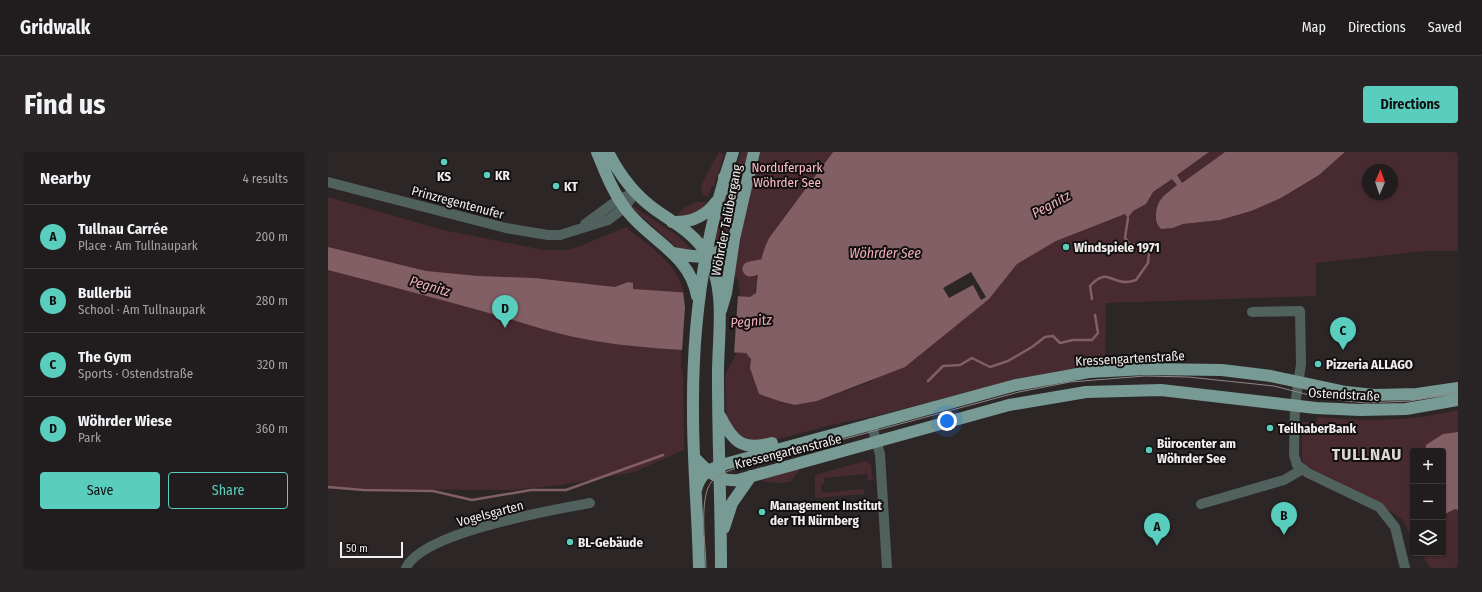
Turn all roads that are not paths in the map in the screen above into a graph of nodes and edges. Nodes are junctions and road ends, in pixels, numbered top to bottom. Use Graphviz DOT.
graph roads {
  1 [pos="597,152"];
  2 [pos="608,152"];
  3 [pos="732,152"];
  4 [pos="754,152"];
  5 [pos="724,177"];
  6 [pos="328,182"];
  7 [pos="744,190"];
  8 [pos="635,193"];
  9 [pos="718,199"];
  10 [pos="622,203"];
  11 [pos="672,222"];
  12 [pos="734,239"];
  13 [pos="673,253"];
  14 [pos="706,256"];
  15 [pos="698,291"];
  16 [pos="722,293"];
  17 [pos="1252,312"];
  18 [pos="1298,380"];
  19 [pos="1458,388"];
  20 [pos="1458,400"];
  21 [pos="1295,405"];
  22 [pos="719,414"];
  23 [pos="871,424"];
  24 [pos="814,440"];
  25 [pos="878,442"];
  26 [pos="694,457"];
  27 [pos="719,466"];
  28 [pos="1303,469"];
  29 [pos="707,471"];
  30 [pos="750,476"];
  31 [pos="720,479"];
  32 [pos="696,490"];
  33 [pos="590,503"];
  34 [pos="1201,504"];
  35 [pos="721,538"];
  36 [pos="699,539"];
  37 [pos="406,568"];
  38 [pos="691,568"];
  39 [pos="699,568"];
  40 [pos="721,568"];
  41 [pos="887,568"];
  42 [pos="1405,568"];
  1 -- 10 [label="main road"];
  2 -- 8 [label="main road"];
  3 -- 5 [label="main road, Wöhrder Talübergang"];
  4 -- 7 [label="main road, Wöhrder Talübergang"];
  5 -- 7 [label="main road"];
  5 -- 9 [label="main road, Wöhrder Talübergang"];
  6 -- 10 [label="street, Prinzregentenufer"];
  7 -- 12 [label="main road, Wöhrder Talübergang"];
  8 -- 10 [label="street, Prinzregentenufer"];
  8 -- 11 [label="main road"];
  9 -- 11 [label="main road"];
  9 -- 14 [label="main road, Wöhrder Talübergang"];
  10 -- 13 [label="main road"];
  11 -- 14 [label="main road"];
  12 -- 14 [label="main road"];
  12 -- 16 [label="main road, Wöhrder Talübergang"];
  13 -- 14 [label="main road"];
  13 -- 15 [label="main road"];
  14 -- 15 [label="main road, Wöhrder Talübergang"];
  14 -- 16 [label="main road, Wöhrder Talübergang"];
  15 -- 26 [label="main road"];
  16 -- 22 [label="main road"];
  17 -- 18 [label="street"];
  18 -- 19 [label="main road, Ostendstraße"];
  18 -- 21 [label="street, Ostendstraße"];
  18 -- 23 [label="main road, Kressengartenstraße"];
  20 -- 21 [label="main road, Ostendstraße"];
  21 -- 25 [label="main road, Kressengartenstraße"];
  21 -- 28 [label="street"];
  22 -- 24 [label="main road, Kressengartenstraße"];
  22 -- 27 [label="main road"];
  23 -- 24 [label="main road, Kressengartenstraße"];
  23 -- 25 [label="street"];
  24 -- 27 [label="main road, Kressengartenstraße"];
  25 -- 30 [label="main road, Kressengartenstraße"];
  25 -- 41 [label="street"];
  26 -- 29 [label="main road, Kressengartenstraße"];
  26 -- 32 [label="main road"];
  27 -- 29 [label="main road, Kressengartenstraße"];
  27 -- 31 [label="main road"];
  28 -- 34 [label="street"];
  28 -- 42 [label="street"];
  29 -- 31 [label="main road, Kressengartenstraße"];
  29 -- 32 [label="main road"];
  30 -- 31 [label="main road, Kressengartenstraße"];
  30 -- 35 [label="main road"];
  31 -- 35 [label="main road"];
  32 -- 36 [label="main road"];
  33 -- 37 [label="street, Vogelsgarten"];
  35 -- 40 [label="main road"];
  36 -- 38 [label="main road"];
  36 -- 39 [label="main road"];
}
